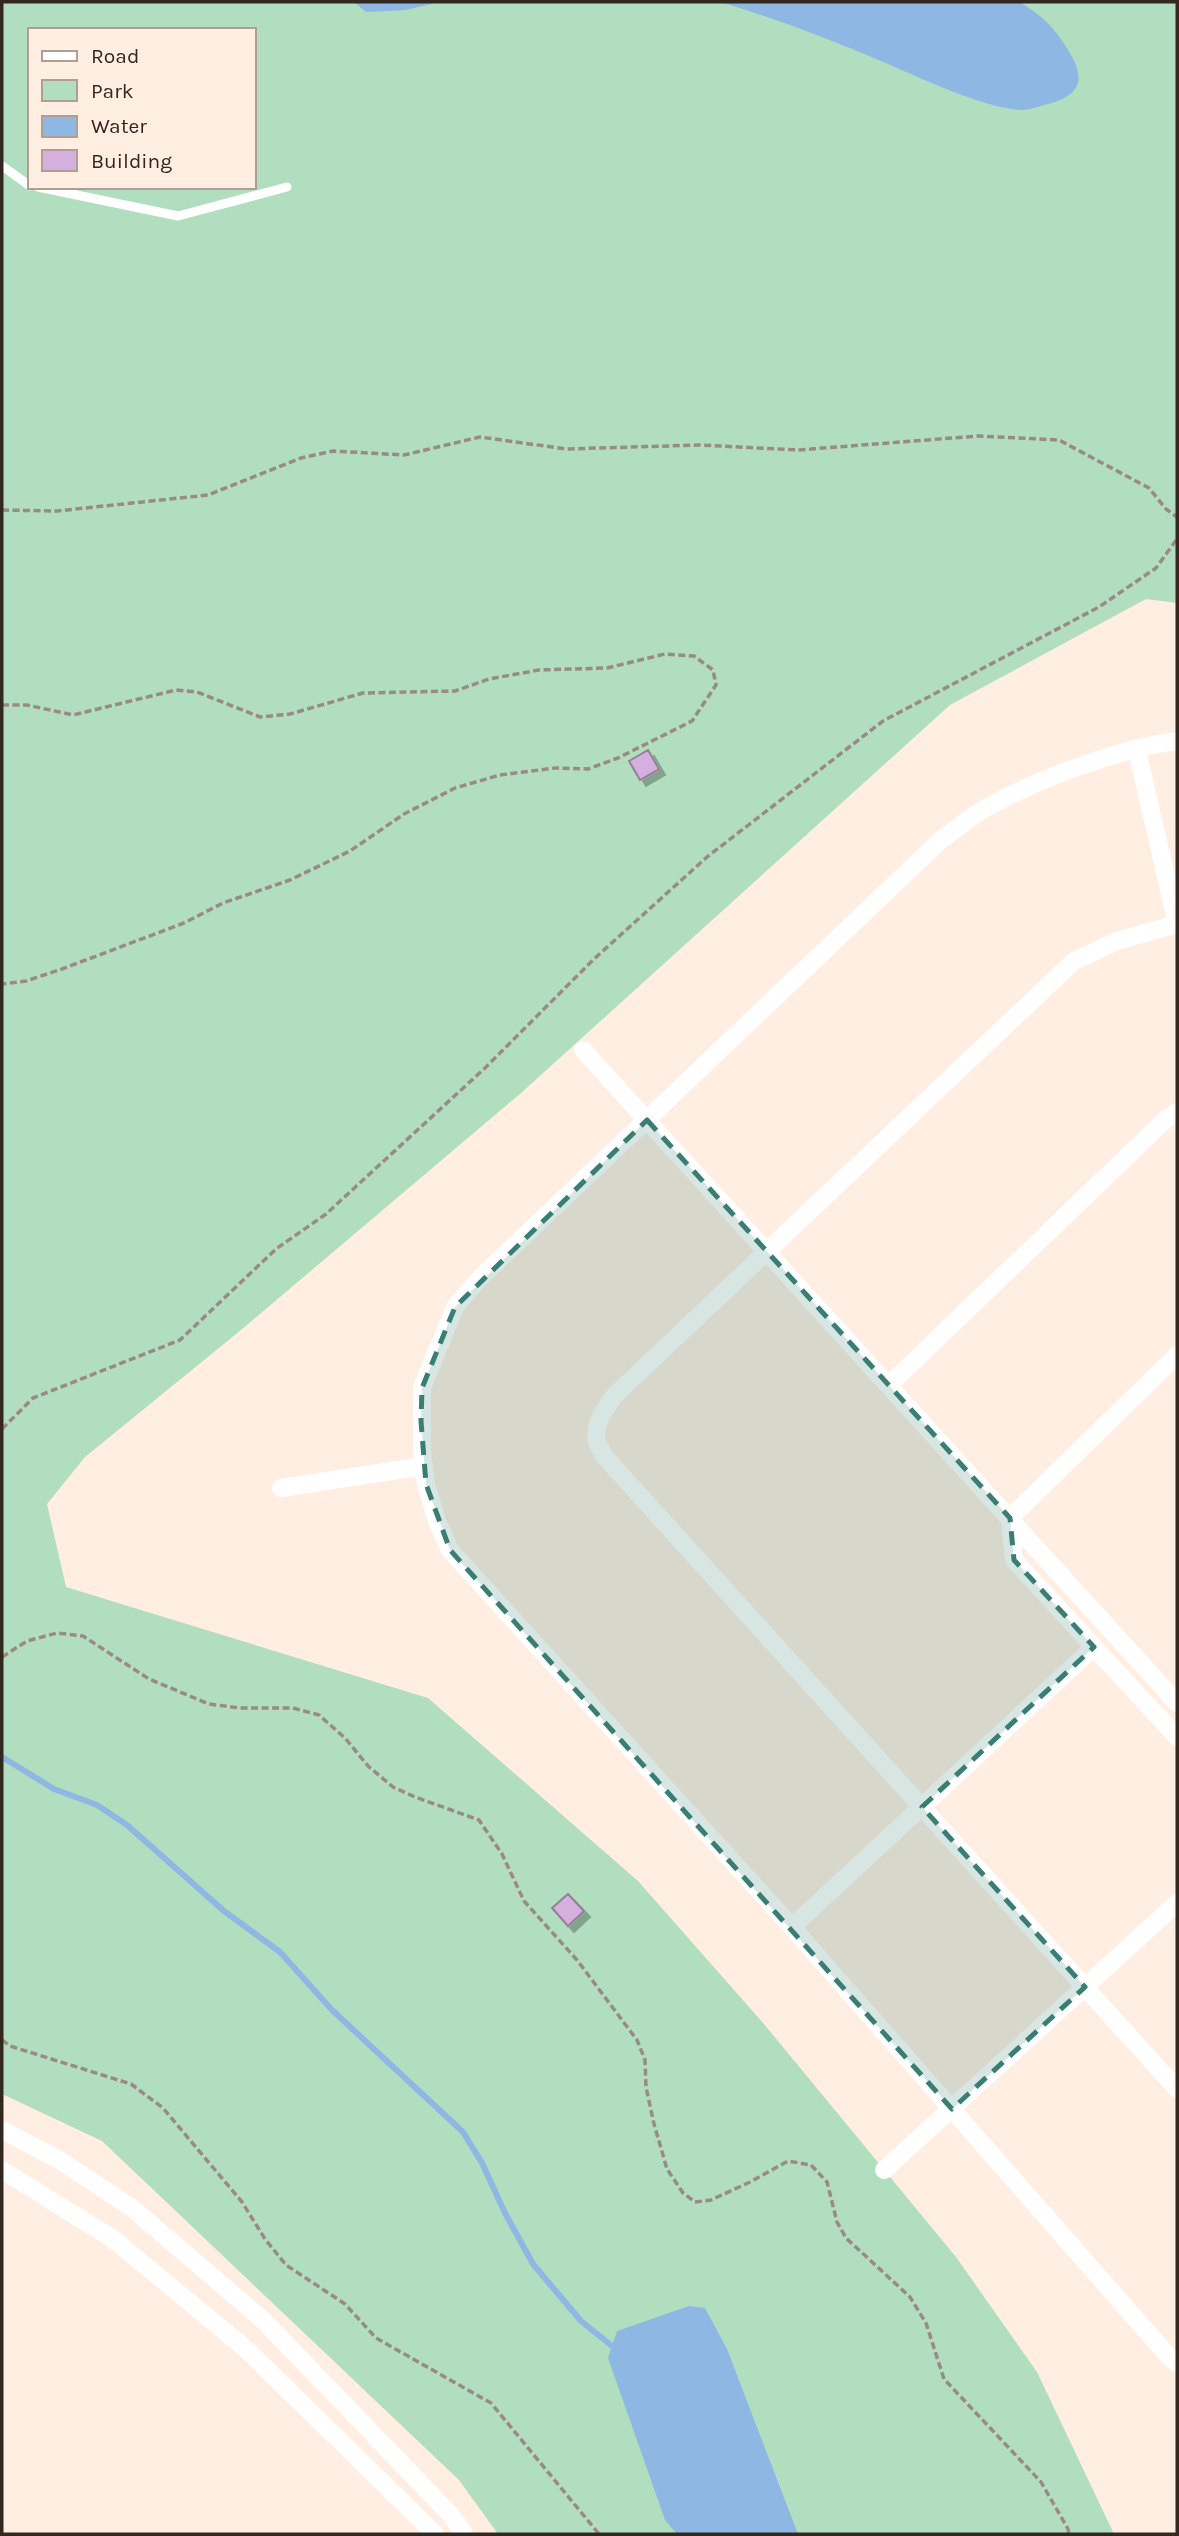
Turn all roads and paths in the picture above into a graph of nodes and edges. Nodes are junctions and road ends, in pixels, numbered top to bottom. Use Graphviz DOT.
graph roads {
  1 [pos="2,166"];
  2 [pos="28,185"];
  3 [pos="287,187"];
  4 [pos="48,189"];
  5 [pos="2,510"];
  6 [pos="1177,517"];
  7 [pos="1177,539"];
  8 [pos="2,705"];
  9 [pos="1177,741"];
  10 [pos="1137,750"];
  11 [pos="1177,924"];
  12 [pos="2,984"];
  13 [pos="583,1050"];
  14 [pos="1177,1112"];
  15 [pos="647,1120"];
  16 [pos="767,1251"];
  17 [pos="1177,1355"];
  18 [pos="889,1385"];
  19 [pos="2,1429"];
  20 [pos="424,1466"];
  21 [pos="281,1488"];
  22 [pos="1010,1518"];
  23 [pos="1094,1647"];
  24 [pos="2,1657"];
  25 [pos="1177,1703"];
  26 [pos="1177,1737"];
  27 [pos="922,1807"];
  28 [pos="1177,1903"];
  29 [pos="792,1927"];
  30 [pos="1085,1987"];
  31 [pos="2,2040"];
  32 [pos="1177,2089"];
  33 [pos="952,2109"];
  34 [pos="2,2130"];
  35 [pos="2,2170"];
  36 [pos="884,2170"];
  37 [pos="1177,2363"];
  38 [pos="435,2534"];
  39 [pos="464,2534"];
  40 [pos="599,2534"];
  41 [pos="1069,2534"];
  1 -- 2 [label="lane"];
  3 -- 4 [label="lane"];
  5 -- 6 [label="path"];
  7 -- 19 [label="path"];
  8 -- 12 [label="path"];
  9 -- 10 [label="street"];
  10 -- 11 [label="street"];
  10 -- 15 [label="street"];
  11 -- 16 [label="street"];
  13 -- 15 [label="street"];
  14 -- 18 [label="street"];
  15 -- 16 [label="street"];
  15 -- 20 [label="street"];
  16 -- 18 [label="street"];
  16 -- 27 [label="street"];
  17 -- 22 [label="street"];
  18 -- 22 [label="street"];
  20 -- 21 [label="street"];
  20 -- 29 [label="street"];
  22 -- 23 [label="street"];
  22 -- 25 [label="street"];
  23 -- 26 [label="street"];
  23 -- 27 [label="street"];
  24 -- 41 [label="path"];
  27 -- 29 [label="street"];
  27 -- 30 [label="street"];
  28 -- 30 [label="street"];
  29 -- 33 [label="street"];
  30 -- 32 [label="street"];
  30 -- 33 [label="street"];
  31 -- 40 [label="path"];
  33 -- 36 [label="street"];
  33 -- 37 [label="street"];
  34 -- 39 [label="street"];
  35 -- 38 [label="street"];
}
